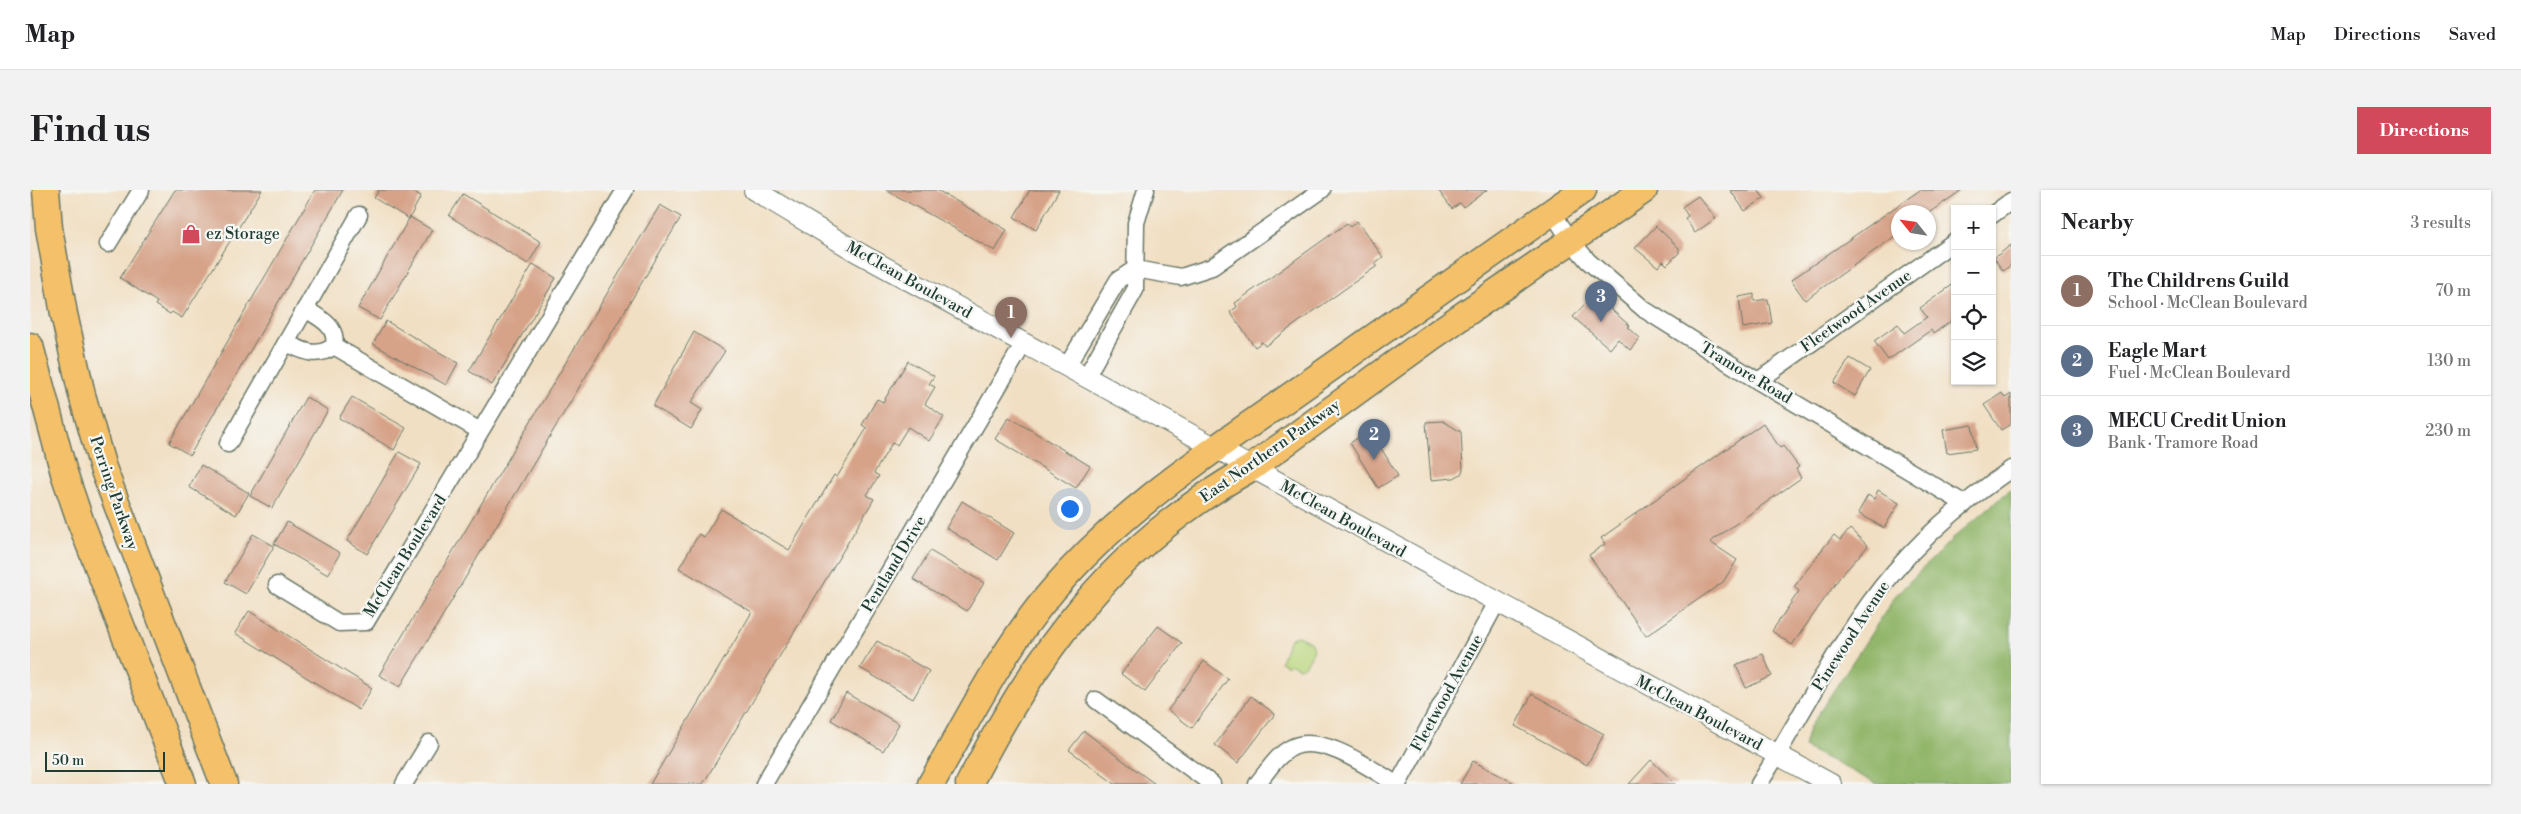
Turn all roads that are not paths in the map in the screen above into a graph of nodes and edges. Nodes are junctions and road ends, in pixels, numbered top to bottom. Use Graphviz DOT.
graph roads {
  1 [pos="46,190"];
  2 [pos="141,190"];
  3 [pos="625,190"];
  4 [pos="1146,190"];
  5 [pos="1322,190"];
  6 [pos="1583,190"];
  7 [pos="1644,190"];
  8 [pos="758,191"];
  9 [pos="2011,201"];
  10 [pos="1552,212"];
  11 [pos="1996,212"];
  12 [pos="359,215"];
  13 [pos="1571,241"];
  14 [pos="108,244"];
  15 [pos="1951,244"];
  16 [pos="1135,269"];
  17 [pos="305,309"];
  18 [pos="286,342"];
  19 [pos="1024,343"];
  20 [pos="30,346"];
  21 [pos="334,346"];
  22 [pos="1068,366"];
  23 [pos="1086,376"];
  24 [pos="1758,381"];
  25 [pos="480,431"];
  26 [pos="228,444"];
  27 [pos="1215,448"];
  28 [pos="1251,468"];
  29 [pos="2011,469"];
  30 [pos="1965,504"];
  31 [pos="277,585"];
  32 [pos="1497,602"];
  33 [pos="1096,700"];
  34 [pos="429,743"];
  35 [pos="1777,755"];
  36 [pos="183,784"];
  37 [pos="224,784"];
  38 [pos="404,784"];
  39 [pos="764,784"];
  40 [pos="932,784"];
  41 [pos="969,784"];
  42 [pos="1212,784"];
  43 [pos="1257,784"];
  44 [pos="1397,784"];
  45 [pos="1759,784"];
  46 [pos="1831,784"];
  1 -- 37 [label="main road, Perring Parkway"];
  2 -- 14 [label="street"];
  3 -- 25 [label="street, McClean Boulevard"];
  4 -- 16 [label="street"];
  5 -- 16 [label="street"];
  6 -- 10 [label="main road, East Northern Parkway"];
  7 -- 13 [label="main road, East Northern Parkway"];
  8 -- 19 [label="street, McClean Boulevard"];
  9 -- 11 [label="street"];
  10 -- 13 [label="street, Tramore Road"];
  10 -- 27 [label="main road, East Northern Parkway"];
  12 -- 17 [label="street"];
  13 -- 24 [label="street, Tramore Road"];
  13 -- 28 [label="main road, East Northern Parkway"];
  15 -- 24 [label="street, Fleetwood Avenue"];
  16 -- 22 [label="street"];
  16 -- 23 [label="street"];
  17 -- 18 [label="street"];
  17 -- 21 [label="street"];
  18 -- 21 [label="street"];
  18 -- 26 [label="street"];
  19 -- 22 [label="street, McClean Boulevard"];
  19 -- 39 [label="street, Pentland Drive"];
  20 -- 36 [label="main road"];
  21 -- 25 [label="street"];
  22 -- 23 [label="street, McClean Boulevard"];
  23 -- 27 [label="street, McClean Boulevard"];
  24 -- 30 [label="street, Tramore Road"];
  25 -- 31 [label="street, McClean Boulevard"];
  27 -- 28 [label="street, McClean Boulevard"];
  27 -- 40 [label="main road, East Northern Parkway"];
  28 -- 32 [label="street, McClean Boulevard"];
  28 -- 41 [label="main road, East Northern Parkway"];
  29 -- 30 [label="street, Pinewood Avenue"];
  30 -- 35 [label="street, Pinewood Avenue"];
  32 -- 35 [label="street, McClean Boulevard"];
  32 -- 44 [label="street, Fleetwood Avenue"];
  33 -- 42 [label="street"];
  34 -- 38 [label="street"];
  35 -- 45 [label="street, Pinewood Avenue"];
  35 -- 46 [label="street, McClean Boulevard"];
  43 -- 44 [label="street"];
}
